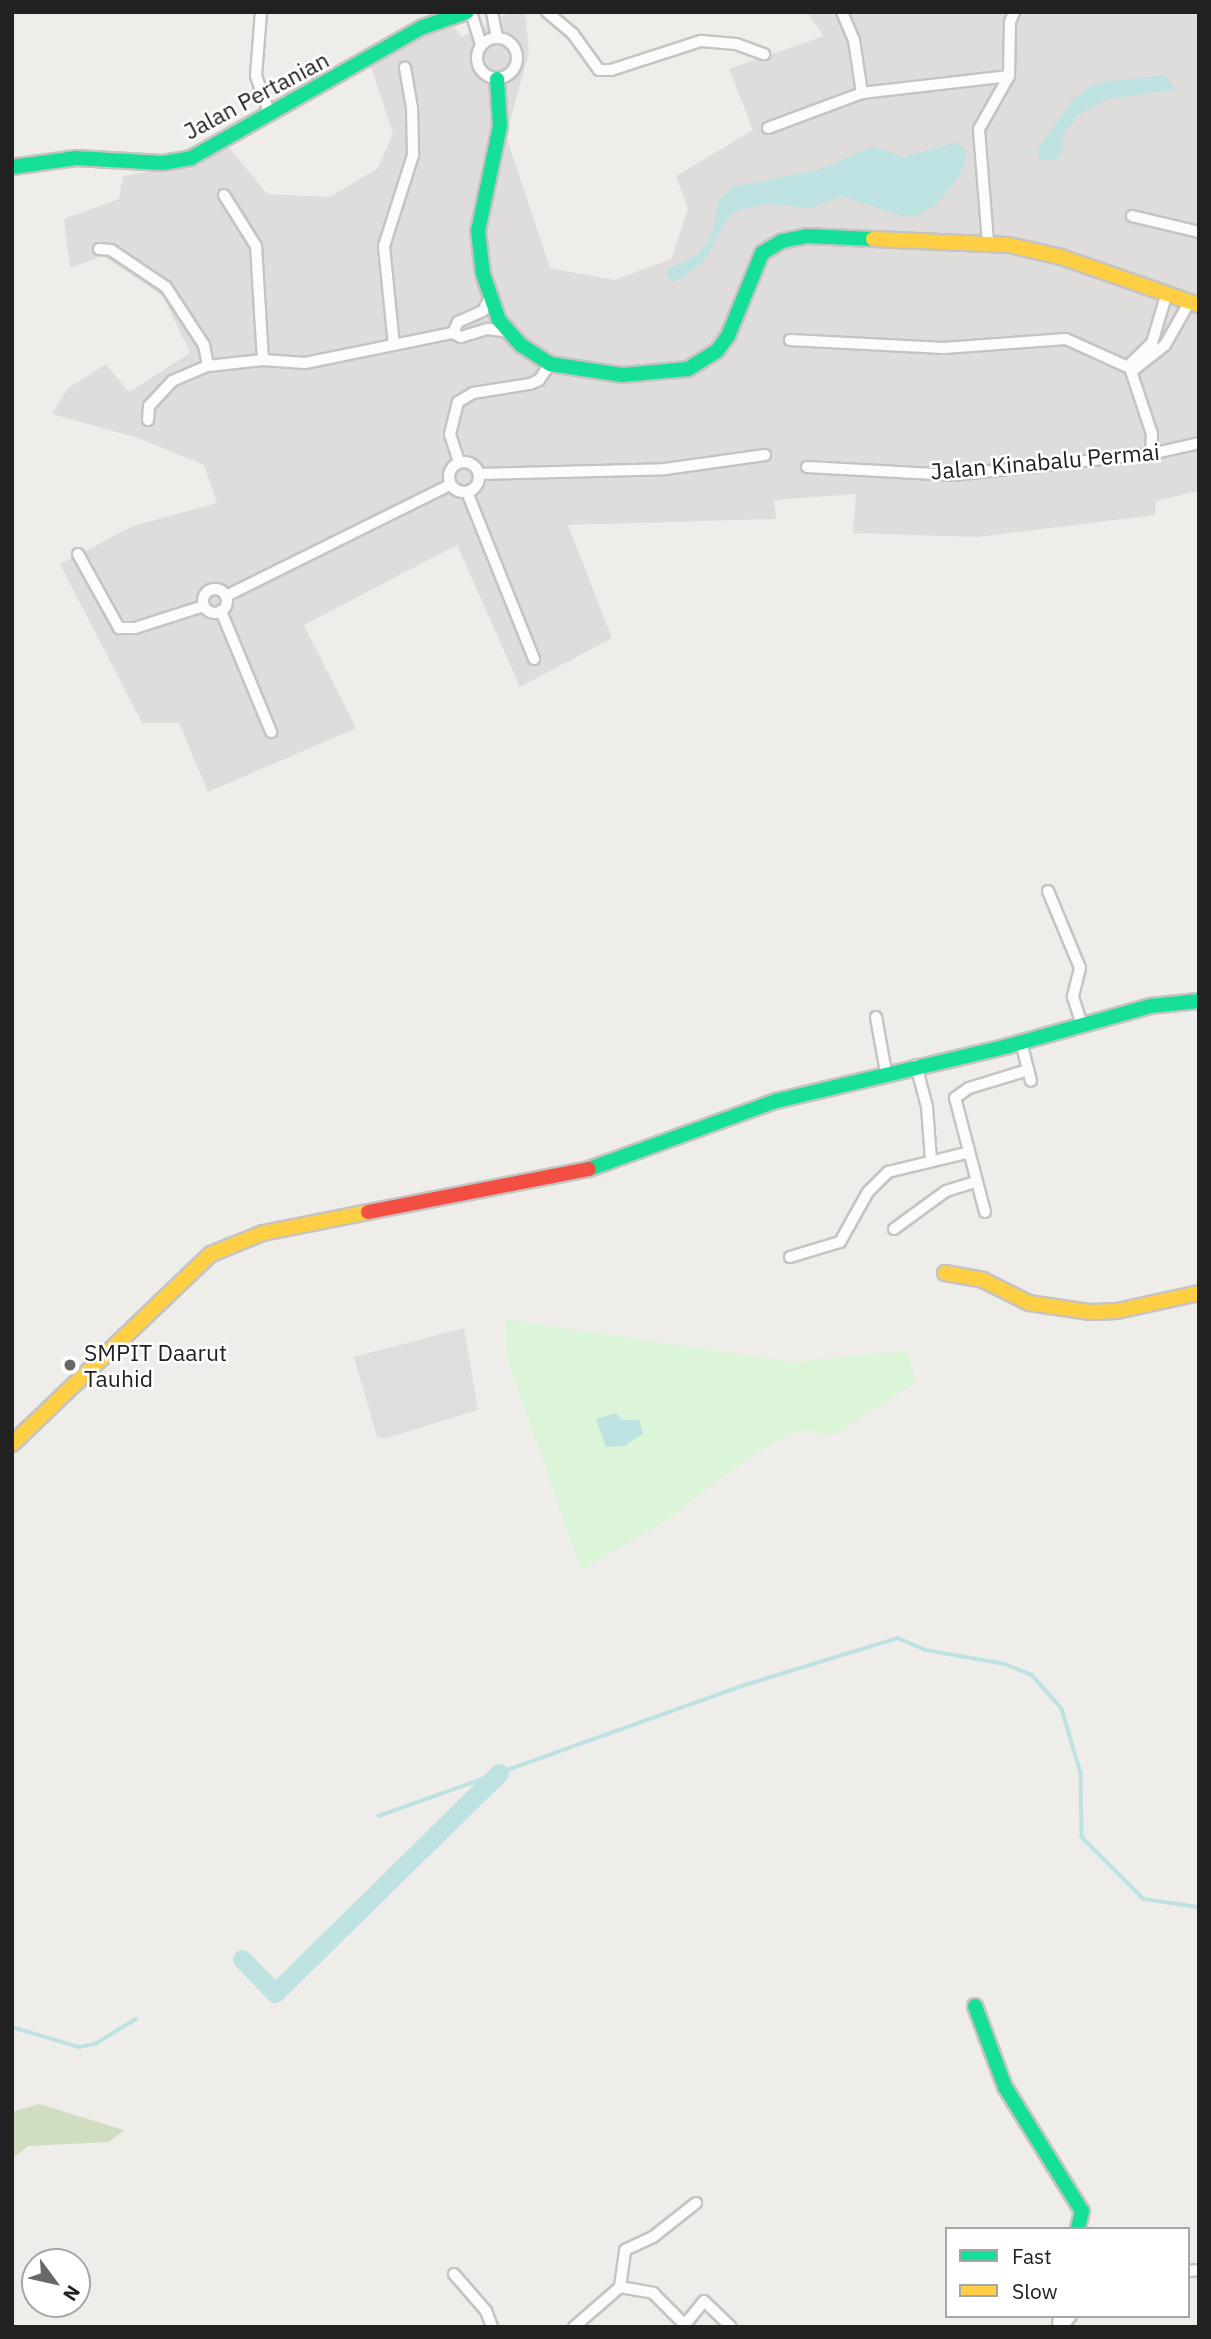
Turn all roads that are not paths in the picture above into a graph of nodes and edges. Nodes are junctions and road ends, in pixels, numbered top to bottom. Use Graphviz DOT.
graph roads {
  1 [pos="261,12"];
  2 [pos="469,12"];
  3 [pos="492,12"];
  4 [pos="547,12"];
  5 [pos="842,12"];
  6 [pos="1014,12"];
  7 [pos="497,37"];
  8 [pos="481,45"];
  9 [pos="764,54"];
  10 [pos="405,68"];
  11 [pos="1009,76"];
  12 [pos="497,79"];
  13 [pos="862,93"];
  14 [pos="270,115"];
  15 [pos="768,128"];
  16 [pos="12,167"];
  17 [pos="224,195"];
  18 [pos="1132,216"];
  19 [pos="1199,232"];
  20 [pos="988,242"];
  21 [pos="99,248"];
  22 [pos="1166,296"];
  23 [pos="489,299"];
  24 [pos="1194,304"];
  25 [pos="510,332"];
  26 [pos="453,333"];
  27 [pos="790,340"];
  28 [pos="394,345"];
  29 [pos="263,360"];
  30 [pos="550,364"];
  31 [pos="208,366"];
  32 [pos="1130,369"];
  33 [pos="148,420"];
  34 [pos="1199,443"];
  35 [pos="1151,454"];
  36 [pos="765,455"];
  37 [pos="459,463"];
  38 [pos="807,467"];
  39 [pos="479,474"];
  40 [pos="450,485"];
  41 [pos="467,492"];
  42 [pos="78,554"];
  43 [pos="226,596"];
  44 [pos="204,606"];
  45 [pos="221,611"];
  46 [pos="534,659"];
  47 [pos="271,732"];
  48 [pos="1048,891"];
  49 [pos="1199,1000"];
  50 [pos="876,1017"];
  51 [pos="1082,1024"];
  52 [pos="1021,1042"];
  53 [pos="916,1065"];
  54 [pos="1028,1069"];
  55 [pos="886,1072"];
  56 [pos="1031,1082"];
  57 [pos="966,1153"];
  58 [pos="932,1160"];
  59 [pos="973,1183"];
  60 [pos="985,1212"];
  61 [pos="894,1228"];
  62 [pos="790,1257"];
  63 [pos="945,1273"];
  64 [pos="1199,1293"];
  65 [pos="12,1444"];
  66 [pos="975,2006"];
  67 [pos="696,2203"];
  68 [pos="1079,2227"];
  69 [pos="454,2274"];
  70 [pos="620,2287"];
  71 [pos="684,2325"];
  72 [pos="492,2327"];
  73 [pos="575,2327"];
  74 [pos="731,2327"];
  1 -- 14 [label="street"];
  2 -- 8 [label="street"];
  2 -- 14 [label="street, Jalan Pertanian"];
  3 -- 7 [label="street"];
  4 -- 9 [label="street"];
  5 -- 13 [label="street"];
  6 -- 11 [label="street"];
  7 -- 8 [label="street"];
  7 -- 12 [label="street"];
  8 -- 12 [label="street"];
  10 -- 28 [label="street"];
  11 -- 13 [label="street"];
  11 -- 20 [label="street"];
  12 -- 23 [label="street"];
  13 -- 15 [label="street"];
  14 -- 16 [label="street, Jalan Pertanian"];
  17 -- 29 [label="street"];
  18 -- 19 [label="street"];
  20 -- 22 [label="street"];
  20 -- 30 [label="street"];
  21 -- 31 [label="street"];
  22 -- 24 [label="street"];
  22 -- 32 [label="street"];
  23 -- 25 [label="street"];
  23 -- 26 [label="street"];
  24 -- 32 [label="street"];
  25 -- 26 [label="street"];
  25 -- 30 [label="street"];
  26 -- 28 [label="street"];
  27 -- 32 [label="street"];
  28 -- 29 [label="street"];
  29 -- 31 [label="street"];
  30 -- 37 [label="street"];
  31 -- 33 [label="street"];
  32 -- 35 [label="street"];
  34 -- 35 [label="street, Jalan Kinabalu Permai"];
  35 -- 38 [label="street, Jalan Kinabalu Permai"];
  36 -- 39 [label="street"];
  37 -- 39 [label="street"];
  37 -- 40 [label="street"];
  39 -- 41 [label="street"];
  40 -- 41 [label="street"];
  40 -- 43 [label="street"];
  41 -- 46 [label="street"];
  42 -- 44 [label="street"];
  43 -- 44 [label="street"];
  43 -- 45 [label="street"];
  44 -- 45 [label="street"];
  45 -- 47 [label="street"];
  48 -- 51 [label="street"];
  49 -- 51 [label="street"];
  50 -- 55 [label="street"];
  51 -- 52 [label="street"];
  52 -- 53 [label="street"];
  52 -- 54 [label="street"];
  53 -- 55 [label="street"];
  53 -- 58 [label="street"];
  54 -- 56 [label="street"];
  54 -- 57 [label="street"];
  55 -- 65 [label="street"];
  57 -- 58 [label="street"];
  57 -- 59 [label="street"];
  58 -- 62 [label="street"];
  59 -- 60 [label="street"];
  59 -- 61 [label="street"];
  63 -- 64 [label="street"];
  66 -- 68 [label="street"];
  67 -- 70 [label="street"];
  69 -- 72 [label="street"];
  70 -- 71 [label="street"];
  70 -- 73 [label="street"];
  71 -- 74 [label="street"];
}
